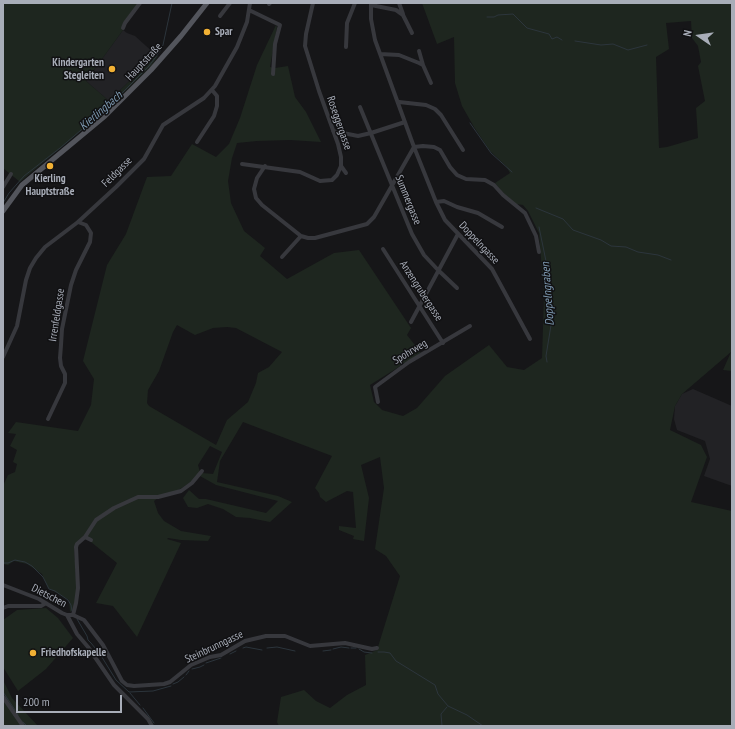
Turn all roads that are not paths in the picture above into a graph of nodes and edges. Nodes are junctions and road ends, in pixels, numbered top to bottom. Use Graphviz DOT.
graph roads {
  1 [pos="140,3"];
  2 [pos="207,3"];
  3 [pos="230,3"];
  4 [pos="250,3"];
  5 [pos="313,3"];
  6 [pos="355,3"];
  7 [pos="399,3"];
  8 [pos="371,4"];
  9 [pos="249,10"];
  10 [pos="403,15"];
  11 [pos="220,16"];
  12 [pos="123,28"];
  13 [pos="412,33"];
  14 [pos="346,47"];
  15 [pos="419,51"];
  16 [pos="380,54"];
  17 [pos="423,65"];
  18 [pos="273,74"];
  19 [pos="431,83"];
  20 [pos="212,90"];
  21 [pos="399,102"];
  22 [pos="360,107"];
  23 [pos="405,122"];
  24 [pos="333,131"];
  25 [pos="372,133"];
  26 [pos="197,142"];
  27 [pos="414,147"];
  28 [pos="463,150"];
  29 [pos="242,164"];
  30 [pos="265,166"];
  31 [pos="341,166"];
  32 [pos="346,173"];
  33 [pos="11,174"];
  34 [pos="392,185"];
  35 [pos="3,188"];
  36 [pos="436,202"];
  37 [pos="3,211"];
  38 [pos="78,222"];
  39 [pos="502,227"];
  40 [pos="458,234"];
  41 [pos="301,236"];
  42 [pos="382,249"];
  43 [pos="539,252"];
  44 [pos="282,257"];
  45 [pos="438,270"];
  46 [pos="457,288"];
  47 [pos="419,306"];
  48 [pos="411,322"];
  49 [pos="470,326"];
  50 [pos="530,339"];
  51 [pos="443,343"];
  52 [pos="3,357"];
  53 [pos="378,402"];
  54 [pos="48,419"];
  55 [pos="202,471"];
  56 [pos="128,502"];
  57 [pos="134,504"];
  58 [pos="85,537"];
  59 [pos="91,540"];
  60 [pos="3,585"];
  61 [pos="46,603"];
  62 [pos="3,608"];
  63 [pos="73,614"];
  64 [pos="68,615"];
  65 [pos="377,648"];
  66 [pos="3,696"];
  67 [pos="23,726"];
  68 [pos="152,726"];
  1 -- 12 [label="street"];
  2 -- 37 [label="main road, Hauptstraße"];
  3 -- 11 [label="street"];
  4 -- 9 [label="street, Feldgasse"];
  5 -- 24 [label="street, Roseggergasse"];
  6 -- 14 [label="street"];
  7 -- 10 [label="street"];
  8 -- 10 [label="street, Doppelngasse"];
  8 -- 16 [label="street, Doppelngasse"];
  9 -- 18 [label="street"];
  9 -- 20 [label="street, Feldgasse"];
  10 -- 13 [label="street"];
  15 -- 17 [label="street"];
  16 -- 17 [label="street"];
  16 -- 21 [label="street, Doppelngasse"];
  17 -- 19 [label="street"];
  20 -- 26 [label="street"];
  20 -- 38 [label="street, Feldgasse"];
  21 -- 23 [label="street, Doppelngasse"];
  21 -- 28 [label="street"];
  22 -- 25 [label="street, Summergasse"];
  23 -- 25 [label="street"];
  23 -- 27 [label="street, Doppelngasse"];
  24 -- 25 [label="street"];
  24 -- 31 [label="street, Roseggergasse"];
  25 -- 34 [label="street, Summergasse"];
  27 -- 34 [label="street"];
  27 -- 36 [label="street, Doppelngasse"];
  27 -- 43 [label="street"];
  29 -- 30 [label="street, Roseggergasse"];
  30 -- 31 [label="street, Roseggergasse"];
  30 -- 41 [label="street"];
  31 -- 32 [label="street"];
  33 -- 35 [label="street"];
  34 -- 41 [label="street"];
  34 -- 45 [label="street, Summergasse"];
  36 -- 39 [label="street, Doppelngasse"];
  36 -- 40 [label="street, Doppelngasse"];
  38 -- 52 [label="street, Feldgasse"];
  38 -- 54 [label="street, Irrenfeldgasse"];
  40 -- 45 [label="street"];
  40 -- 50 [label="street, Doppelngasse"];
  41 -- 44 [label="street"];
  42 -- 47 [label="street, Anzengrubergasse"];
  45 -- 46 [label="street, Summergasse"];
  45 -- 47 [label="street"];
  47 -- 48 [label="street"];
  47 -- 51 [label="street, Anzengrubergasse"];
  49 -- 51 [label="street, Spohrweg"];
  51 -- 53 [label="street, Spohrweg"];
  55 -- 56 [label="street"];
  56 -- 57 [label="street"];
  56 -- 58 [label="street"];
  58 -- 59 [label="street"];
  58 -- 63 [label="street"];
  60 -- 61 [label="street, Dietschen"];
  61 -- 62 [label="street"];
  61 -- 64 [label="street, Dietschen"];
  63 -- 64 [label="street"];
  63 -- 65 [label="street, Steinbrunngasse"];
  64 -- 68 [label="street, Dietschen"];
  66 -- 67 [label="street"];
}
